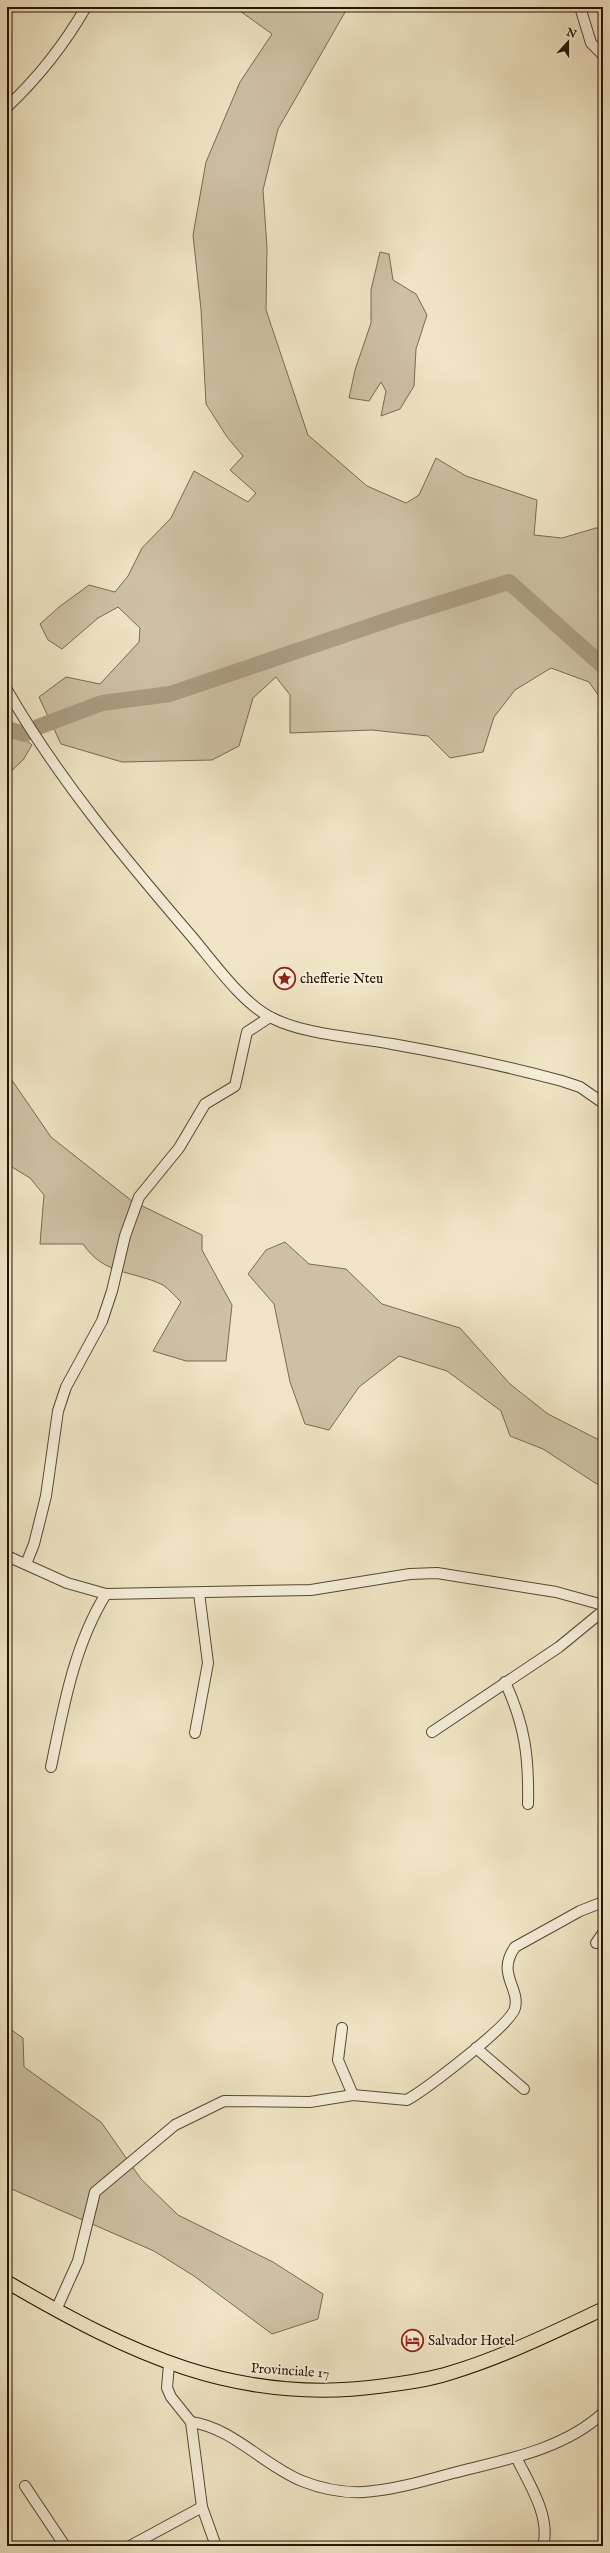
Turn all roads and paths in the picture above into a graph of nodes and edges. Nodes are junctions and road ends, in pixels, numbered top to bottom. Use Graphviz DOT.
graph roads {
  1 [pos="86,7"];
  2 [pos="580,7"];
  3 [pos="603,54"];
  4 [pos="7,107"];
  5 [pos="7,690"];
  6 [pos="270,1017"];
  7 [pos="603,1103"];
  8 [pos="7,1556"];
  9 [pos="26,1564"];
  10 [pos="199,1593"];
  11 [pos="106,1594"];
  12 [pos="603,1605"];
  13 [pos="603,1611"];
  14 [pos="505,1682"];
  15 [pos="432,1732"];
  16 [pos="195,1733"];
  17 [pos="51,1767"];
  18 [pos="528,1804"];
  19 [pos="603,1902"];
  20 [pos="603,1933"];
  21 [pos="596,1943"];
  22 [pos="342,2028"];
  23 [pos="476,2048"];
  24 [pos="524,2089"];
  25 [pos="353,2095"];
  26 [pos="7,2282"];
  27 [pos="603,2309"];
  28 [pos="56,2310"];
  29 [pos="169,2364"];
  30 [pos="603,2413"];
  31 [pos="191,2422"];
  32 [pos="516,2456"];
  33 [pos="26,2486"];
  34 [pos="202,2507"];
  35 [pos="65,2546"];
  36 [pos="130,2546"];
  37 [pos="216,2546"];
  38 [pos="543,2546"];
  1 -- 4 [label="street"];
  2 -- 3 [label="street"];
  5 -- 6 [label="street"];
  6 -- 7 [label="street"];
  6 -- 9 [label="street"];
  8 -- 9 [label="street"];
  9 -- 11 [label="street"];
  10 -- 11 [label="street"];
  10 -- 12 [label="street"];
  10 -- 16 [label="street"];
  11 -- 17 [label="street"];
  13 -- 14 [label="street"];
  14 -- 15 [label="street"];
  14 -- 18 [label="street"];
  19 -- 23 [label="street"];
  20 -- 21 [label="street"];
  22 -- 25 [label="street"];
  23 -- 24 [label="street"];
  23 -- 25 [label="street"];
  25 -- 28 [label="street"];
  26 -- 28 [label="main road, Provinciale 17"];
  27 -- 29 [label="main road, Provinciale 17"];
  28 -- 29 [label="main road, Provinciale 17"];
  29 -- 31 [label="street"];
  30 -- 32 [label="street"];
  31 -- 32 [label="street"];
  31 -- 34 [label="street"];
  32 -- 38 [label="street"];
  33 -- 35 [label="street"];
  34 -- 36 [label="street"];
  34 -- 37 [label="street"];
}
